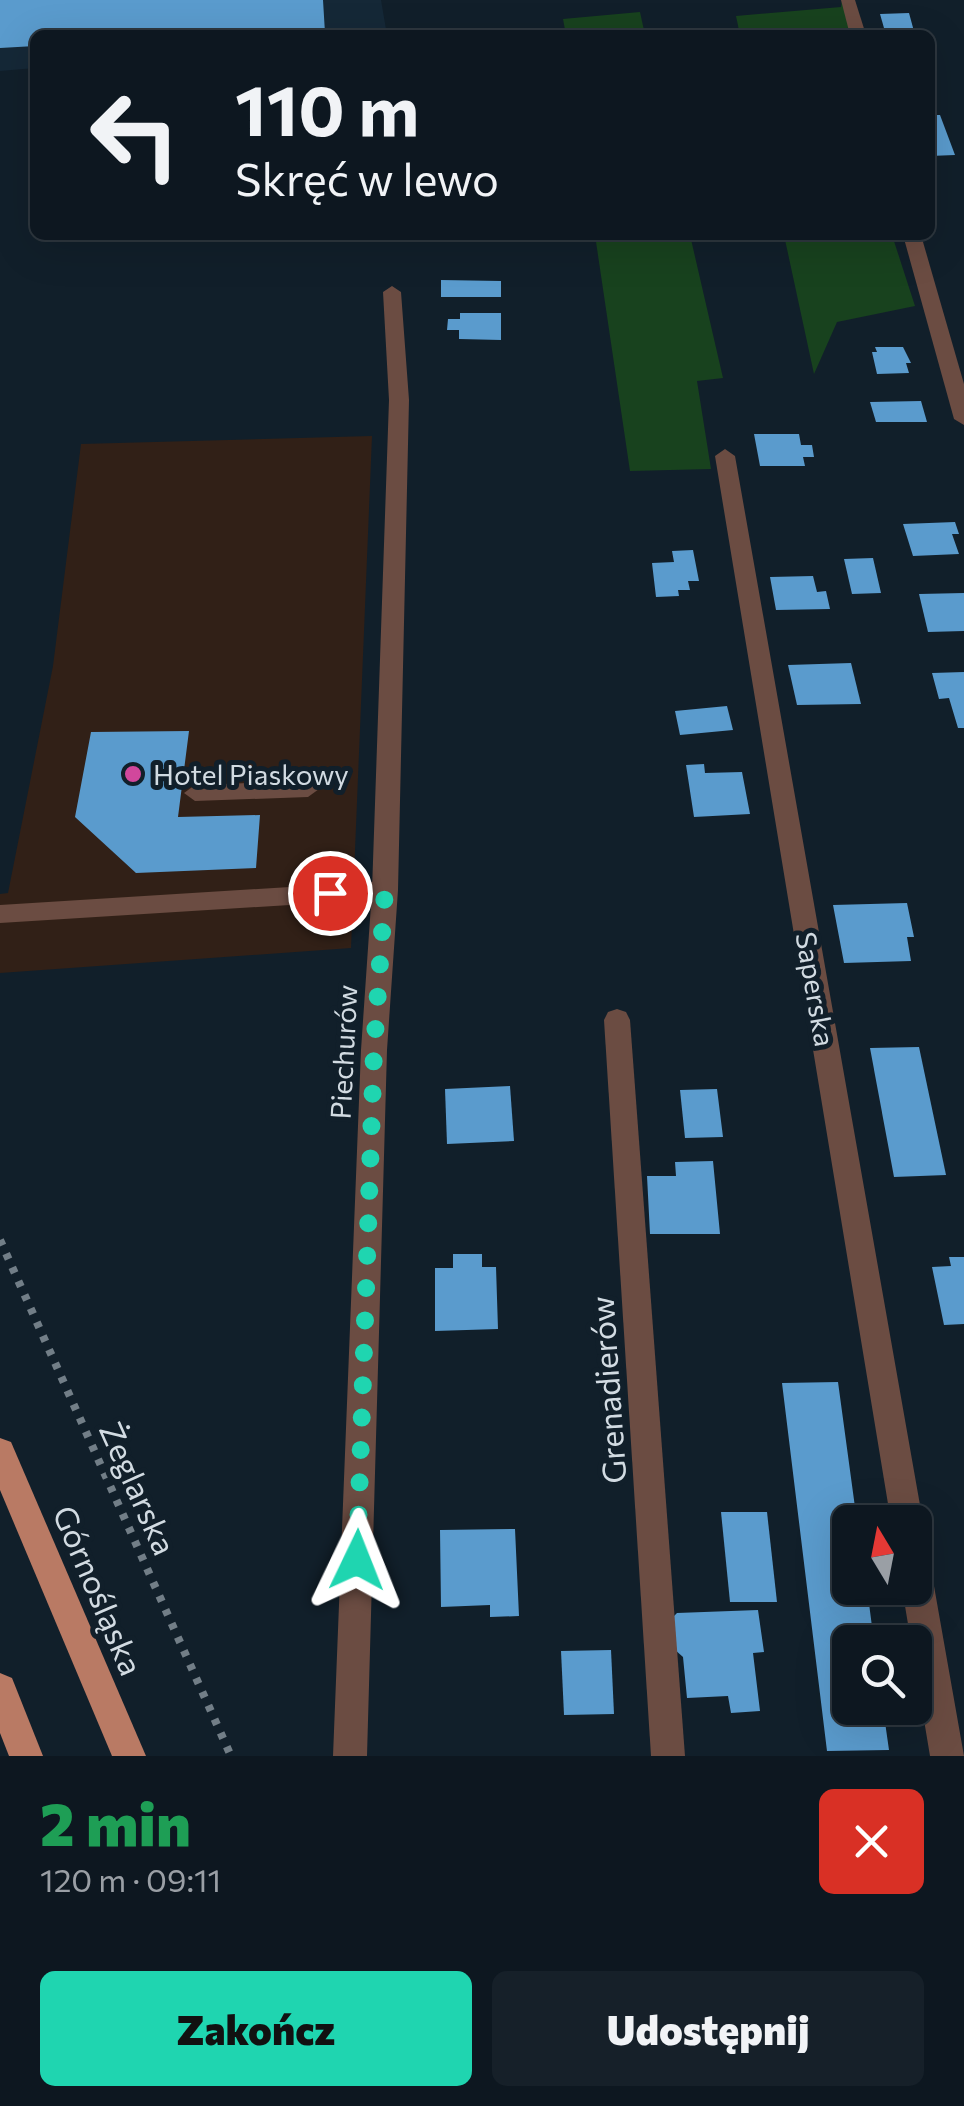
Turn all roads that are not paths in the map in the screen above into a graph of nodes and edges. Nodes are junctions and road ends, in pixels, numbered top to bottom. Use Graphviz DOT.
graph roads {
  1 [pos="848,1"];
  2 [pos="857,30"];
  3 [pos="913,240"];
  4 [pos="392,292"];
  5 [pos="964,419"];
  6 [pos="725,456"];
  7 [pos="308,790"];
  8 [pos="195,793"];
  9 [pos="385,890"];
  10 [pos="0,914"];
  11 [pos="616,1020"];
  12 [pos="0,1454"];
  13 [pos="904,1505"];
  14 [pos="921,1605"];
  15 [pos="0,1690"];
  16 [pos="26,1756"];
  17 [pos="129,1756"];
  18 [pos="350,1756"];
  19 [pos="668,1756"];
  20 [pos="947,1756"];
  1 -- 2 [label="street"];
  3 -- 5 [label="street"];
  4 -- 9 [label="street, Piechurów"];
  6 -- 13 [label="street, Saperska"];
  7 -- 8 [label="lane"];
  9 -- 10 [label="lane"];
  9 -- 18 [label="street, Piechurów"];
  11 -- 19 [label="street, Grenadierów"];
  12 -- 17 [label="main road, Górnośląska"];
  14 -- 20 [label="street"];
  15 -- 16 [label="main road"];
}
